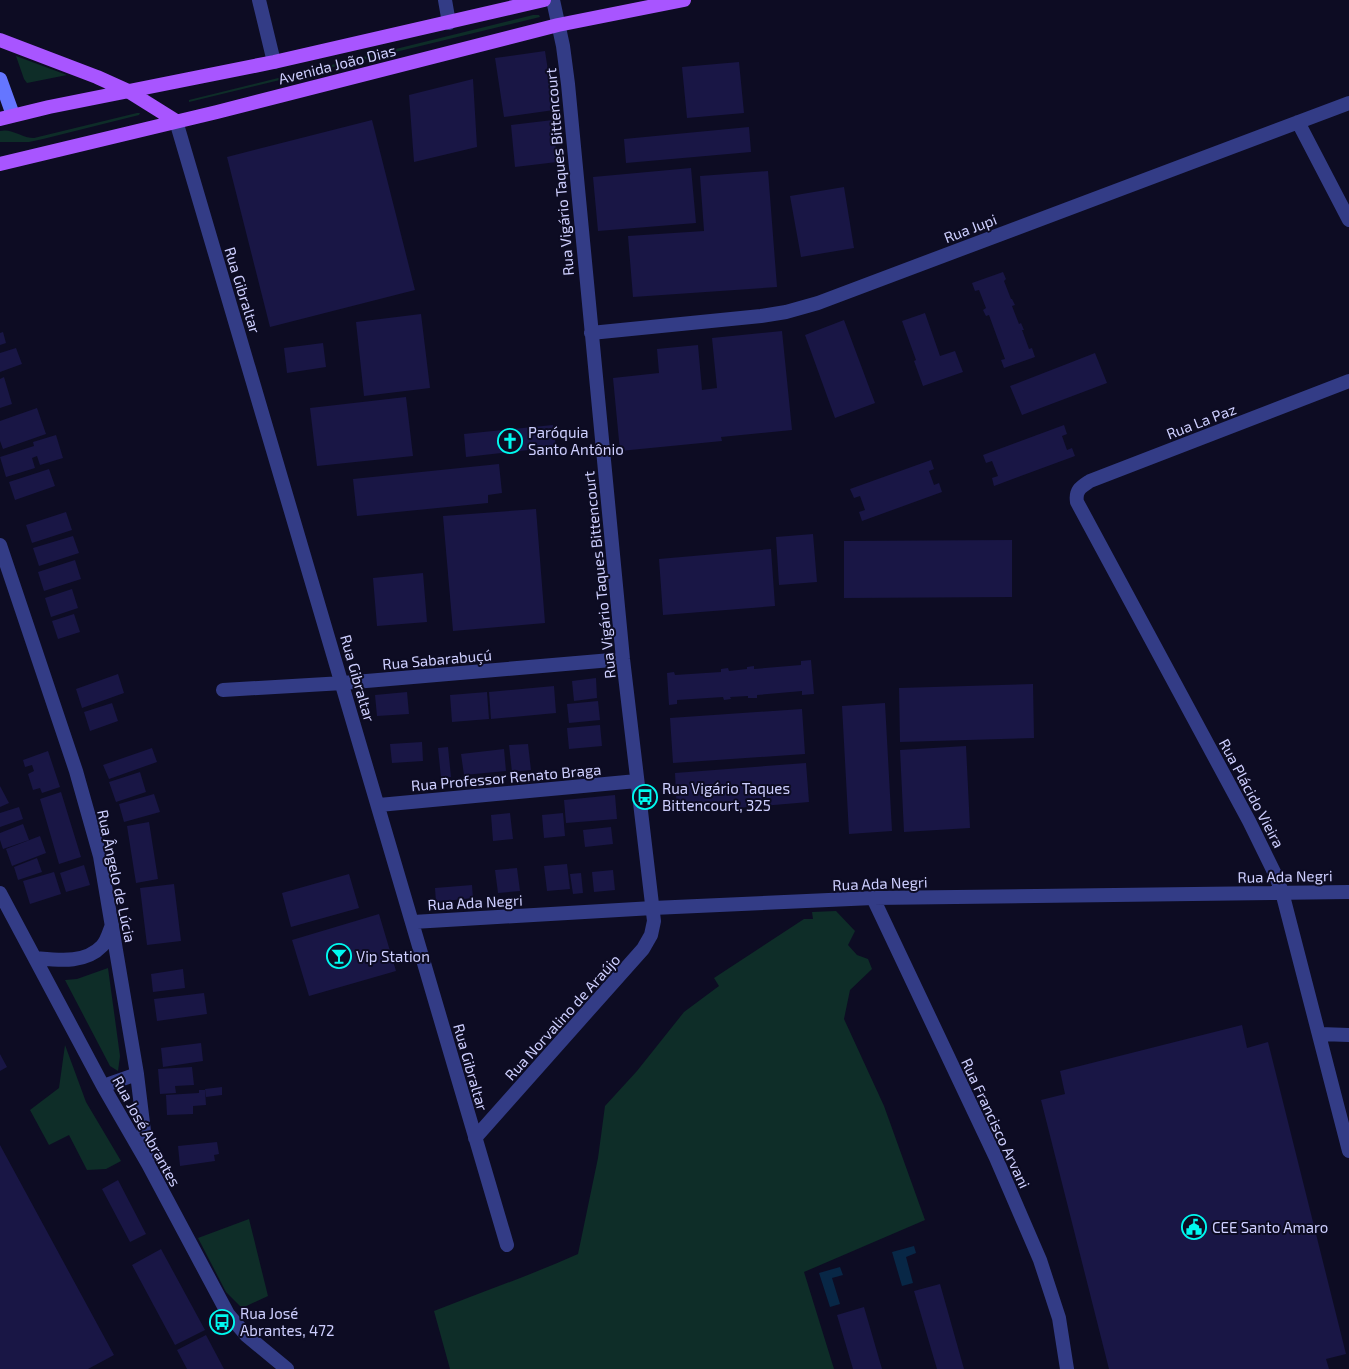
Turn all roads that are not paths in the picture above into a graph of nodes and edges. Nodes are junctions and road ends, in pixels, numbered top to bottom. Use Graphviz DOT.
graph roads {
  1 [pos="259,0"];
  2 [pos="445,0"];
  3 [pos="544,0"];
  4 [pos="553,0"];
  5 [pos="684,0"];
  6 [pos="449,23"];
  7 [pos="558,25"];
  8 [pos="0,40"];
  9 [pos="274,62"];
  10 [pos="0,79"];
  11 [pos="128,91"];
  12 [pos="1349,103"];
  13 [pos="7,117"];
  14 [pos="176,121"];
  15 [pos="1298,122"];
  16 [pos="0,164"];
  17 [pos="1349,220"];
  18 [pos="591,333"];
  19 [pos="1349,381"];
  20 [pos="1077,502"];
  21 [pos="0,545"];
  22 [pos="623,659"];
  23 [pos="343,683"];
  24 [pos="223,690"];
  25 [pos="637,781"];
  26 [pos="379,805"];
  27 [pos="1282,892"];
  28 [pos="1349,892"];
  29 [pos="0,893"];
  30 [pos="873,898"];
  31 [pos="653,908"];
  32 [pos="413,922"];
  33 [pos="112,925"];
  34 [pos="35,958"];
  35 [pos="1320,1034"];
  36 [pos="1349,1035"];
  37 [pos="137,1074"];
  38 [pos="103,1086"];
  39 [pos="475,1138"];
  40 [pos="1349,1151"];
  41 [pos="148,1164"];
  42 [pos="508,1245"];
  43 [pos="287,1369"];
  44 [pos="1067,1369"];
  1 -- 9 [label="street"];
  2 -- 6 [label="street"];
  3 -- 6 [label="main road, Avenida João Dias"];
  4 -- 7 [label="street, Rua Vigário Taques Bittencourt"];
  5 -- 7 [label="main road, Avenida João Dias"];
  6 -- 9 [label="main road, Avenida João Dias"];
  7 -- 14 [label="main road, Avenida João Dias"];
  7 -- 18 [label="street, Rua Vigário Taques Bittencourt"];
  8 -- 11 [label="main road"];
  9 -- 11 [label="main road, Avenida João Dias"];
  10 -- 13 [label="main road"];
  11 -- 13 [label="main road, Avenida João Dias"];
  11 -- 14 [label="main road"];
  12 -- 15 [label="street, Rua Jupi"];
  14 -- 16 [label="main road, Avenida João Dias"];
  14 -- 23 [label="street, Rua Gibraltar"];
  15 -- 17 [label="street"];
  15 -- 18 [label="street, Rua Jupi"];
  18 -- 22 [label="street, Rua Vigário Taques Bittencourt"];
  19 -- 20 [label="street, Rua La Paz"];
  20 -- 27 [label="street, Rua Plácido Vieira"];
  21 -- 33 [label="street, Rua Ângelo de Lúcia"];
  22 -- 23 [label="street, Rua Sabarabuçú"];
  22 -- 25 [label="street, Rua Vigário Taques Bittencourt"];
  23 -- 24 [label="street, Rua Sabarabuçú"];
  23 -- 26 [label="street, Rua Gibraltar"];
  25 -- 26 [label="street, Rua Professor Renato Braga"];
  25 -- 31 [label="street, Rua Vigário Taques Bittencourt"];
  26 -- 32 [label="street, Rua Gibraltar"];
  27 -- 28 [label="street, Rua Ada Negri"];
  27 -- 30 [label="street, Rua Ada Negri"];
  27 -- 35 [label="street, Rua Plácido Vieira"];
  29 -- 34 [label="street, Rua José Abrantes"];
  30 -- 31 [label="street, Rua Ada Negri"];
  30 -- 44 [label="street, Rua Francisco Arvani"];
  31 -- 32 [label="street, Rua Ada Negri"];
  31 -- 39 [label="street, Rua Norvalino de Araújo"];
  32 -- 39 [label="street, Rua Gibraltar"];
  33 -- 34 [label="street"];
  33 -- 37 [label="street, Rua Ângelo de Lúcia"];
  34 -- 38 [label="street, Rua José Abrantes"];
  35 -- 36 [label="street"];
  35 -- 40 [label="street, Rua Plácido Vieira"];
  37 -- 38 [label="street"];
  37 -- 41 [label="street, Rua Ângelo de Lúcia"];
  38 -- 41 [label="street, Rua José Abrantes"];
  39 -- 42 [label="street, Rua Gibraltar"];
  41 -- 43 [label="street, Rua José Abrantes"];
}
